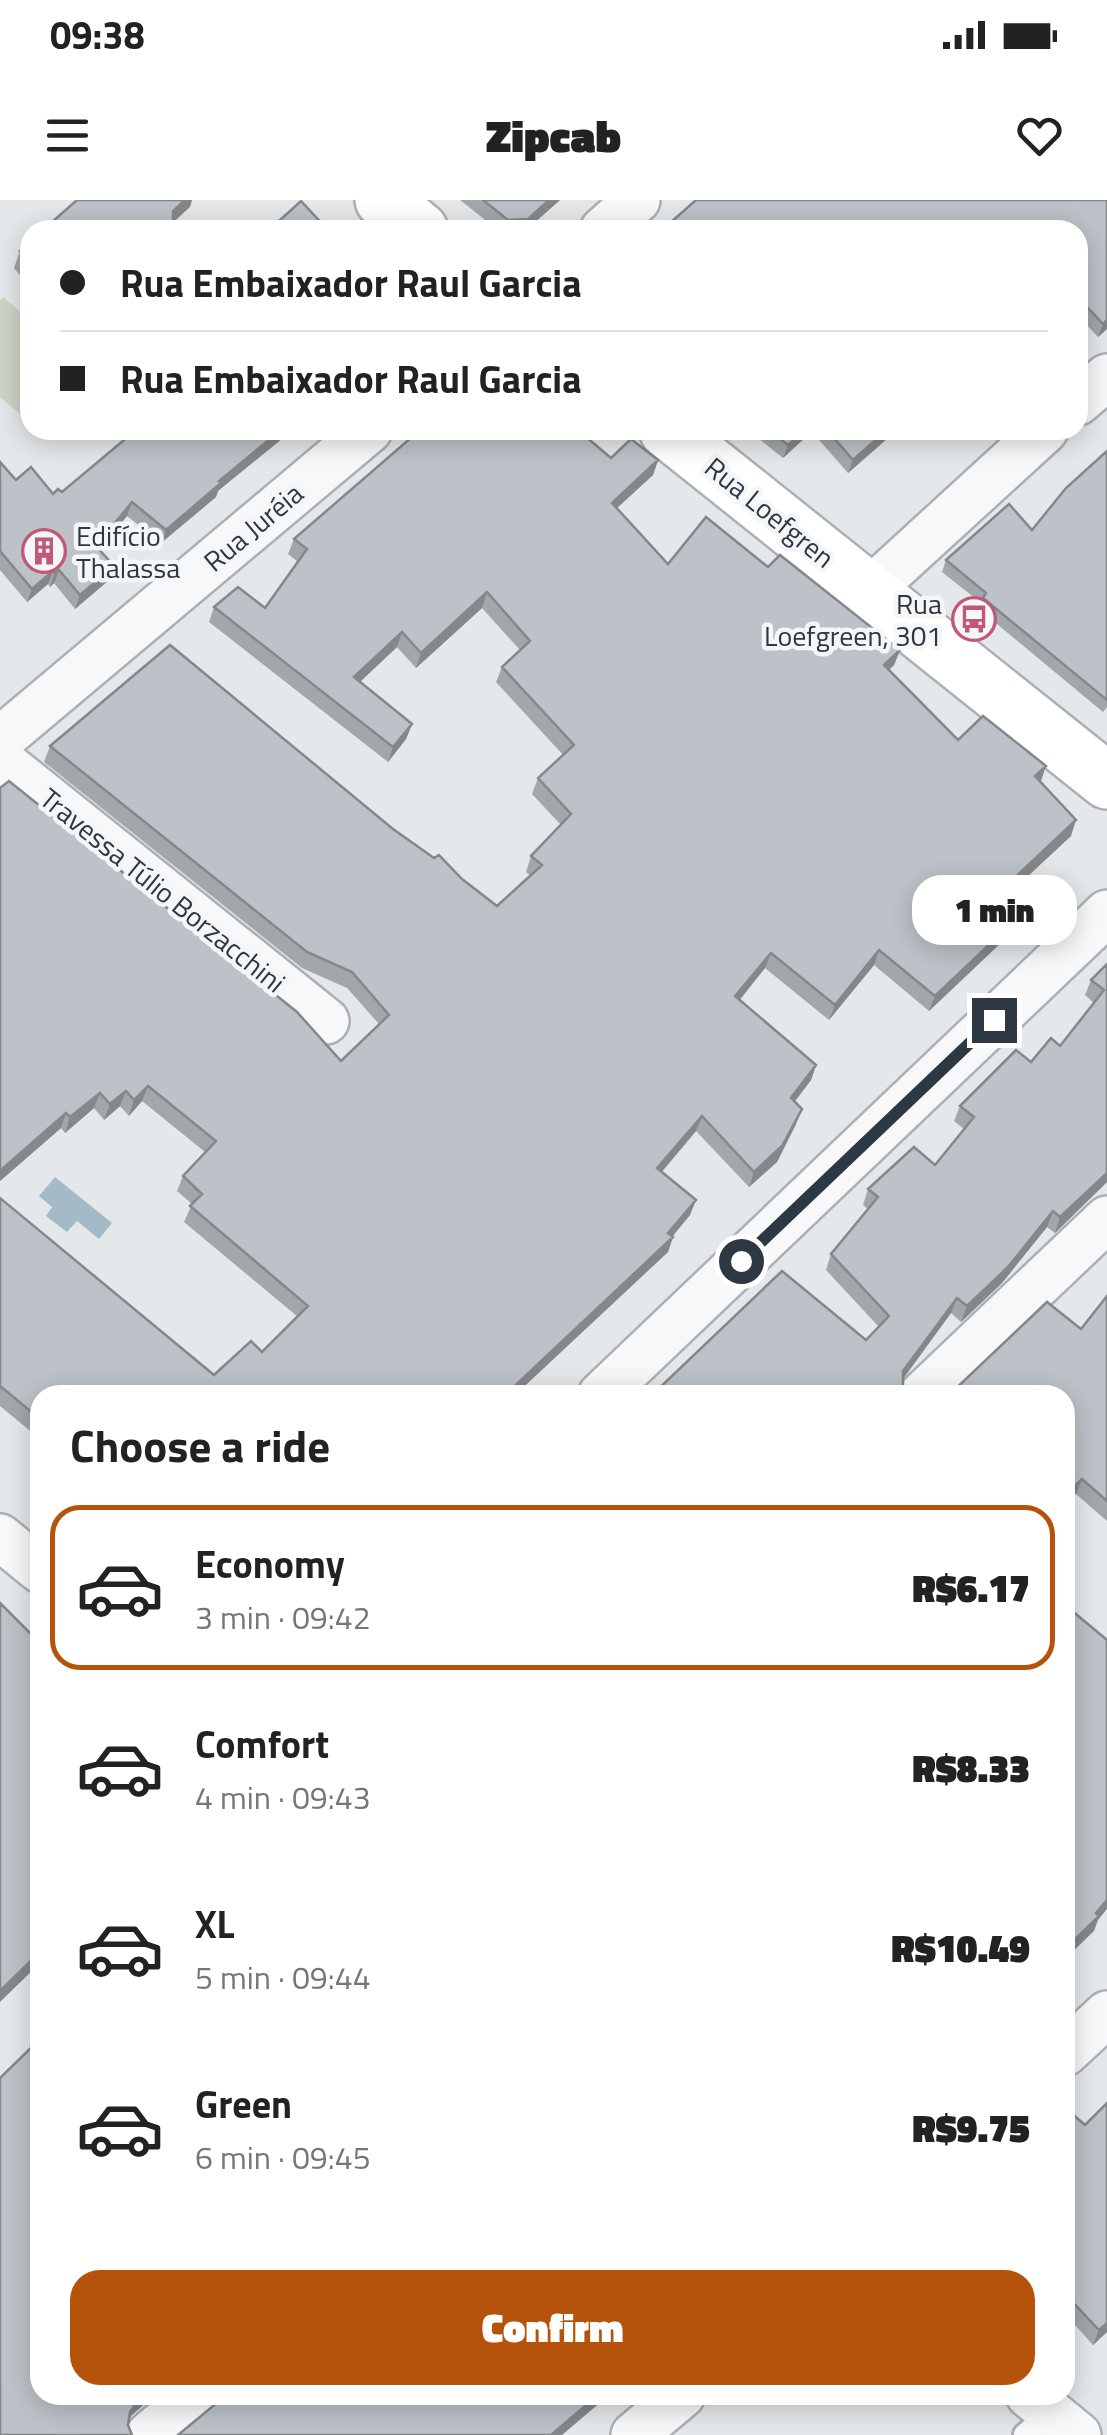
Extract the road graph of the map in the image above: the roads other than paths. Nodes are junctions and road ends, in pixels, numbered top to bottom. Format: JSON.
{"nodes":[{"id":1,"x":383,"y":200,"type":"edge"},
{"id":2,"x":637,"y":200,"type":"edge"},
{"id":3,"x":408,"y":220,"type":"edge"},
{"id":4,"x":614,"y":220,"type":"edge"},
{"id":5,"x":1107,"y":376,"type":"edge"},
{"id":6,"x":1088,"y":393,"type":"edge"},
{"id":7,"x":357,"y":440,"type":"edge"},
{"id":8,"x":680,"y":440,"type":"edge"},
{"id":9,"x":1034,"y":440,"type":"edge"},
{"id":10,"x":869,"y":591,"type":"junction"},
{"id":11,"x":0,"y":740,"type":"edge"},
{"id":12,"x":0,"y":760,"type":"edge"},
{"id":13,"x":1107,"y":781,"type":"edge"},
{"id":14,"x":1107,"y":913,"type":"edge"},
{"id":15,"x":326,"y":1021,"type":"dead end"},
{"id":16,"x":1107,"y":1219,"type":"edge"},
{"id":17,"x":611,"y":1385,"type":"edge"},
{"id":18,"x":933,"y":1385,"type":"edge"},
{"id":19,"x":0,"y":1537,"type":"edge"},
{"id":20,"x":30,"y":1562,"type":"edge"},
{"id":21,"x":1107,"y":2014,"type":"edge"},
{"id":22,"x":1075,"y":2044,"type":"edge"},
{"id":23,"x":184,"y":2405,"type":"edge"},
{"id":24,"x":670,"y":2405,"type":"edge"},
{"id":25,"x":148,"y":2435,"type":"edge"},
{"id":26,"x":634,"y":2435,"type":"edge"}],
"edges":[{"from":1,"to":3,"type":"main road"},
{"from":2,"to":4,"type":"street"},
{"from":5,"to":6,"type":"street"},
{"from":7,"to":11,"type":"street","name":"Rua Juréia"},
{"from":8,"to":10,"type":"main road","name":"Rua Loefgren"},
{"from":9,"to":10,"type":"street"},
{"from":10,"to":13,"type":"main road","name":"Rua Loefgren"},
{"from":12,"to":15,"type":"street","name":"Travessa Túlio Borzacchini"},
{"from":14,"to":17,"type":"street"},
{"from":16,"to":18,"type":"street"},
{"from":19,"to":20,"type":"street"},
{"from":21,"to":22,"type":"street"},
{"from":23,"to":25,"type":"street"},
{"from":24,"to":26,"type":"street"}]}
